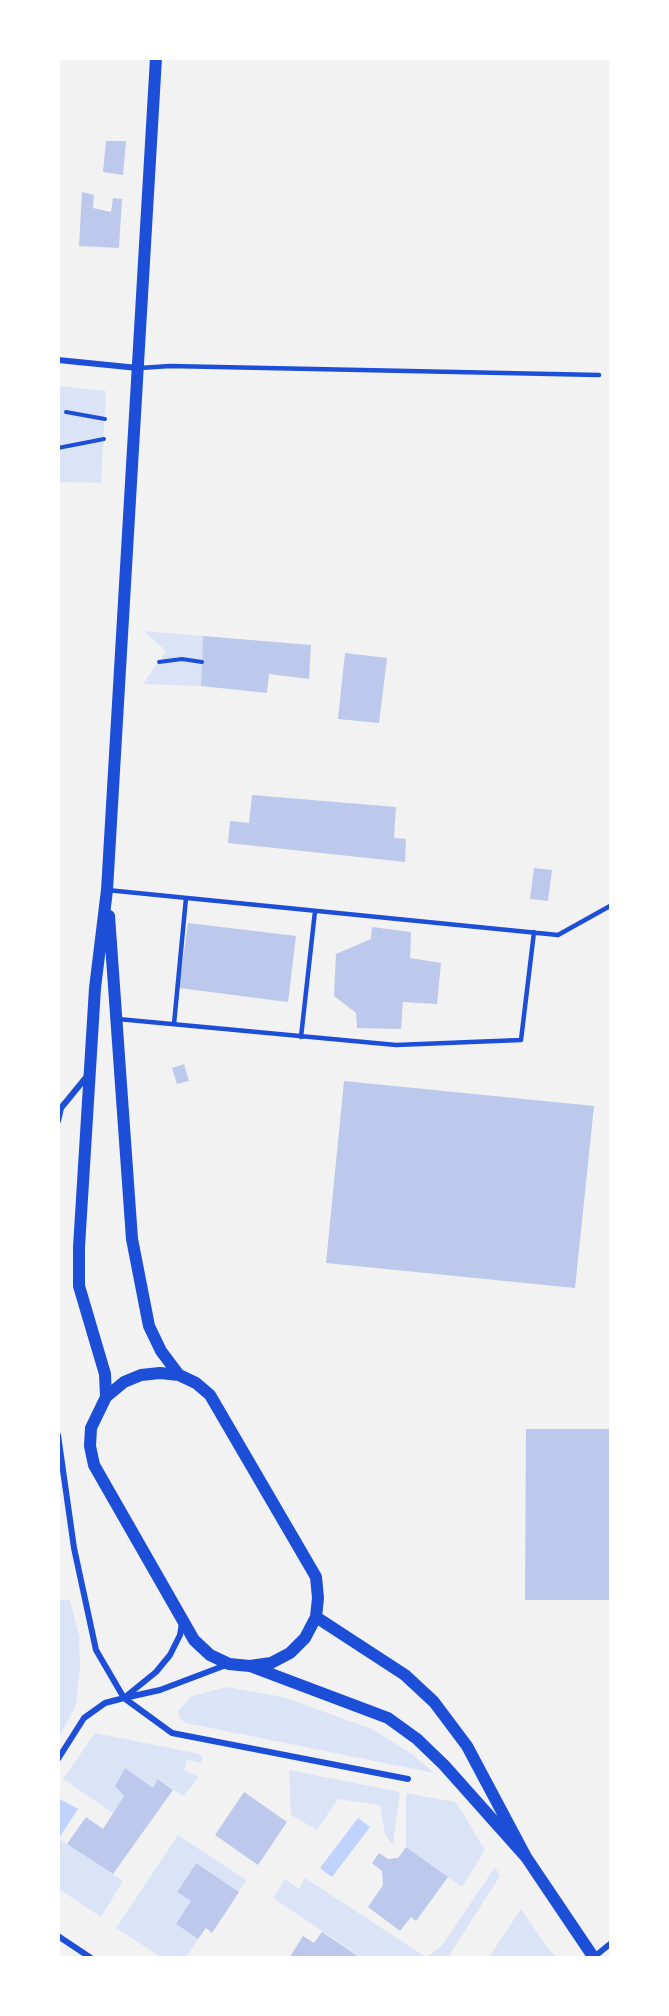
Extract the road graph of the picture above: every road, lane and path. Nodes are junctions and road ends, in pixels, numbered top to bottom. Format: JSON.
{"nodes":[{"id":1,"x":156,"y":58,"type":"edge"},
{"id":2,"x":58,"y":360,"type":"edge"},
{"id":3,"x":138,"y":368,"type":"junction"},
{"id":4,"x":599,"y":375,"type":"dead end"},
{"id":5,"x":66,"y":412,"type":"dead end"},
{"id":6,"x":105,"y":419,"type":"dead end"},
{"id":7,"x":104,"y":440,"type":"dead end"},
{"id":8,"x":58,"y":448,"type":"edge"},
{"id":9,"x":159,"y":662,"type":"dead end"},
{"id":10,"x":202,"y":662,"type":"dead end"},
{"id":11,"x":107,"y":891,"type":"junction"},
{"id":12,"x":186,"y":898,"type":"junction"},
{"id":13,"x":610,"y":906,"type":"edge"},
{"id":14,"x":315,"y":911,"type":"junction"},
{"id":15,"x":534,"y":932,"type":"junction"},
{"id":16,"x":118,"y":1019,"type":"junction"},
{"id":17,"x":174,"y":1024,"type":"junction"},
{"id":18,"x":302,"y":1036,"type":"junction"},
{"id":19,"x":90,"y":1072,"type":"junction"},
{"id":20,"x":58,"y":1121,"type":"edge"},
{"id":21,"x":179,"y":1375,"type":"junction"},
{"id":22,"x":106,"y":1397,"type":"junction"},
{"id":23,"x":58,"y":1435,"type":"edge"},
{"id":24,"x":316,"y":1617,"type":"junction"},
{"id":25,"x":183,"y":1620,"type":"junction"},
{"id":26,"x":229,"y":1664,"type":"junction"},
{"id":27,"x":250,"y":1666,"type":"junction"},
{"id":28,"x":123,"y":1698,"type":"junction"},
{"id":29,"x":58,"y":1759,"type":"edge"},
{"id":30,"x":408,"y":1779,"type":"dead end"},
{"id":31,"x":526,"y":1857,"type":"junction"},
{"id":32,"x":58,"y":1936,"type":"edge"},
{"id":33,"x":610,"y":1944,"type":"edge"},
{"id":34,"x":594,"y":1957,"type":"edge"},
{"id":35,"x":91,"y":1958,"type":"edge"}],
"edges":[{"from":1,"to":3,"type":"main road"},
{"from":2,"to":3,"type":"street"},
{"from":3,"to":4,"type":"lane"},
{"from":3,"to":11,"type":"main road"},
{"from":5,"to":6,"type":"path"},
{"from":7,"to":8,"type":"path"},
{"from":9,"to":10,"type":"path"},
{"from":11,"to":12,"type":"lane"},
{"from":11,"to":16,"type":"main road"},
{"from":11,"to":19,"type":"main road"},
{"from":12,"to":14,"type":"lane"},
{"from":12,"to":17,"type":"lane"},
{"from":13,"to":15,"type":"lane"},
{"from":14,"to":15,"type":"lane"},
{"from":14,"to":18,"type":"lane"},
{"from":15,"to":18,"type":"lane"},
{"from":16,"to":17,"type":"lane"},
{"from":16,"to":21,"type":"main road"},
{"from":17,"to":18,"type":"lane"},
{"from":19,"to":20,"type":"street"},
{"from":19,"to":22,"type":"main road"},
{"from":21,"to":22,"type":"main road"},
{"from":21,"to":24,"type":"main road"},
{"from":22,"to":25,"type":"main road"},
{"from":23,"to":28,"type":"street"},
{"from":24,"to":27,"type":"main road"},
{"from":24,"to":31,"type":"main road"},
{"from":25,"to":26,"type":"main road"},
{"from":25,"to":28,"type":"street"},
{"from":26,"to":27,"type":"main road"},
{"from":26,"to":28,"type":"street"},
{"from":27,"to":31,"type":"main road"},
{"from":28,"to":29,"type":"street"},
{"from":28,"to":30,"type":"street"},
{"from":31,"to":34,"type":"main road"},
{"from":32,"to":35,"type":"street"},
{"from":33,"to":34,"type":"street"}]}
